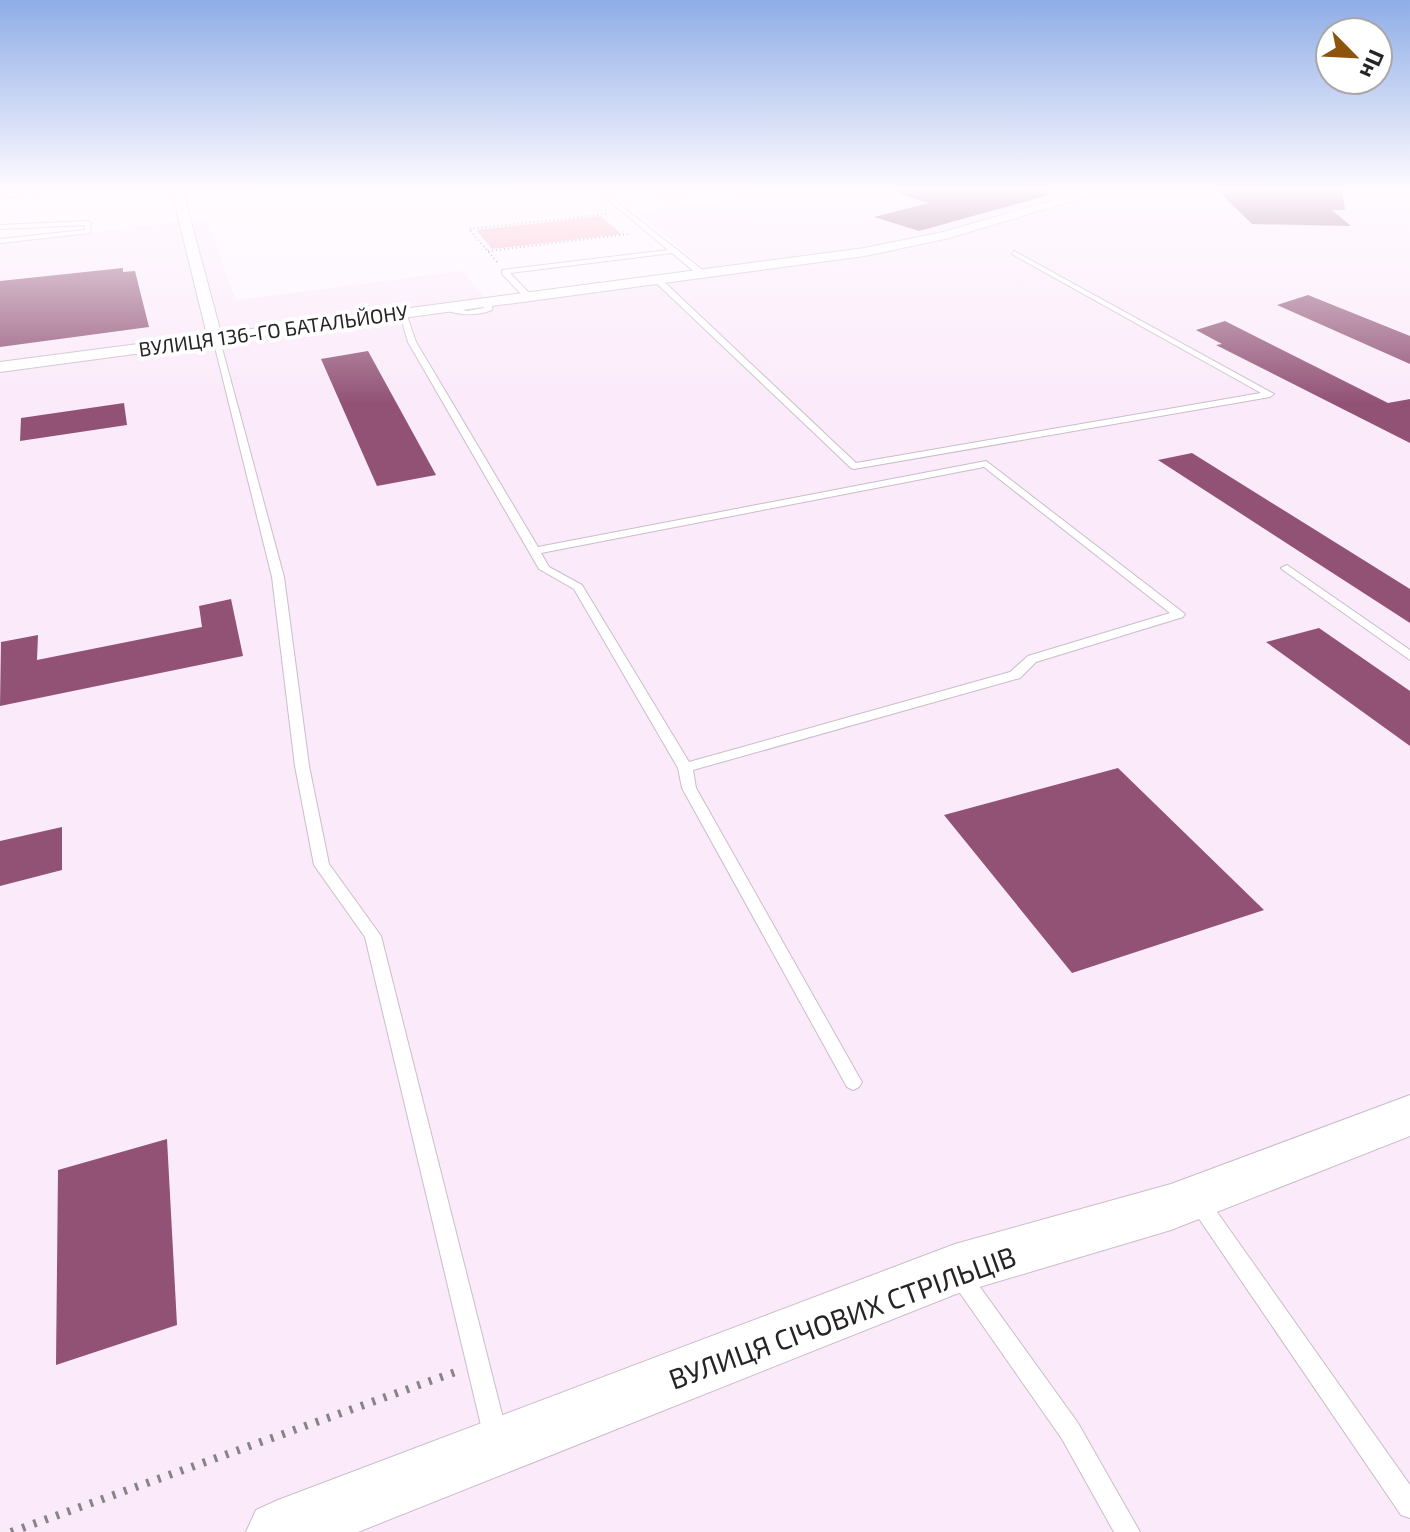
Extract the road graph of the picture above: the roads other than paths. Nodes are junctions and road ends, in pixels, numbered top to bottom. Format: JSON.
{"nodes":[{"id":1,"x":195,"y":259,"type":"edge"},
{"id":2,"x":606,"y":259,"type":"edge"},
{"id":3,"x":684,"y":259,"type":"edge"},
{"id":4,"x":806,"y":259,"type":"edge"},
{"id":5,"x":1026,"y":259,"type":"edge"},
{"id":6,"x":701,"y":273,"type":"junction"},
{"id":7,"x":656,"y":279,"type":"junction"},
{"id":8,"x":528,"y":296,"type":"junction"},
{"id":9,"x":402,"y":313,"type":"junction"},
{"id":10,"x":215,"y":337,"type":"junction"},
{"id":11,"x":0,"y":367,"type":"edge"},
{"id":12,"x":534,"y":551,"type":"junction"},
{"id":13,"x":1287,"y":568,"type":"dead end"},
{"id":14,"x":1410,"y":656,"type":"edge"},
{"id":15,"x":685,"y":768,"type":"junction"},
{"id":16,"x":853,"y":1082,"type":"dead end"},
{"id":17,"x":1410,"y":1115,"type":"edge"},
{"id":18,"x":1195,"y":1197,"type":"junction"},
{"id":19,"x":955,"y":1269,"type":"junction"},
{"id":20,"x":499,"y":1449,"type":"junction"},
{"id":21,"x":1410,"y":1506,"type":"edge"},
{"id":22,"x":278,"y":1532,"type":"edge"},
{"id":23,"x":1128,"y":1532,"type":"edge"}],
"edges":[{"from":1,"to":10,"type":"street"},
{"from":2,"to":8,"type":"lane"},
{"from":3,"to":6,"type":"lane"},
{"from":4,"to":6,"type":"street","name":"ВУЛИЦЯ 136-ГО БАТАЛЬЙОНУ"},
{"from":5,"to":7,"type":"lane"},
{"from":6,"to":7,"type":"street","name":"ВУЛИЦЯ 136-ГО БАТАЛЬЙОНУ"},
{"from":7,"to":8,"type":"street","name":"ВУЛИЦЯ 136-ГО БАТАЛЬЙОНУ"},
{"from":8,"to":9,"type":"street","name":"ВУЛИЦЯ 136-ГО БАТАЛЬЙОНУ"},
{"from":9,"to":10,"type":"street","name":"ВУЛИЦЯ 136-ГО БАТАЛЬЙОНУ"},
{"from":9,"to":12,"type":"lane"},
{"from":10,"to":11,"type":"street","name":"ВУЛИЦЯ 136-ГО БАТАЛЬЙОНУ"},
{"from":10,"to":20,"type":"lane"},
{"from":12,"to":15,"type":"lane"},
{"from":12,"to":15,"type":"lane"},
{"from":13,"to":14,"type":"lane"},
{"from":15,"to":16,"type":"lane"},
{"from":17,"to":18,"type":"street","name":"ВУЛИЦЯ СІЧОВИХ СТРІЛЬЦІВ"},
{"from":18,"to":19,"type":"street","name":"ВУЛИЦЯ СІЧОВИХ СТРІЛЬЦІВ"},
{"from":18,"to":21,"type":"lane"},
{"from":19,"to":20,"type":"street","name":"ВУЛИЦЯ СІЧОВИХ СТРІЛЬЦІВ"},
{"from":19,"to":23,"type":"lane"},
{"from":20,"to":22,"type":"street","name":"ВУЛИЦЯ СІЧОВИХ СТРІЛЬЦІВ"}]}
